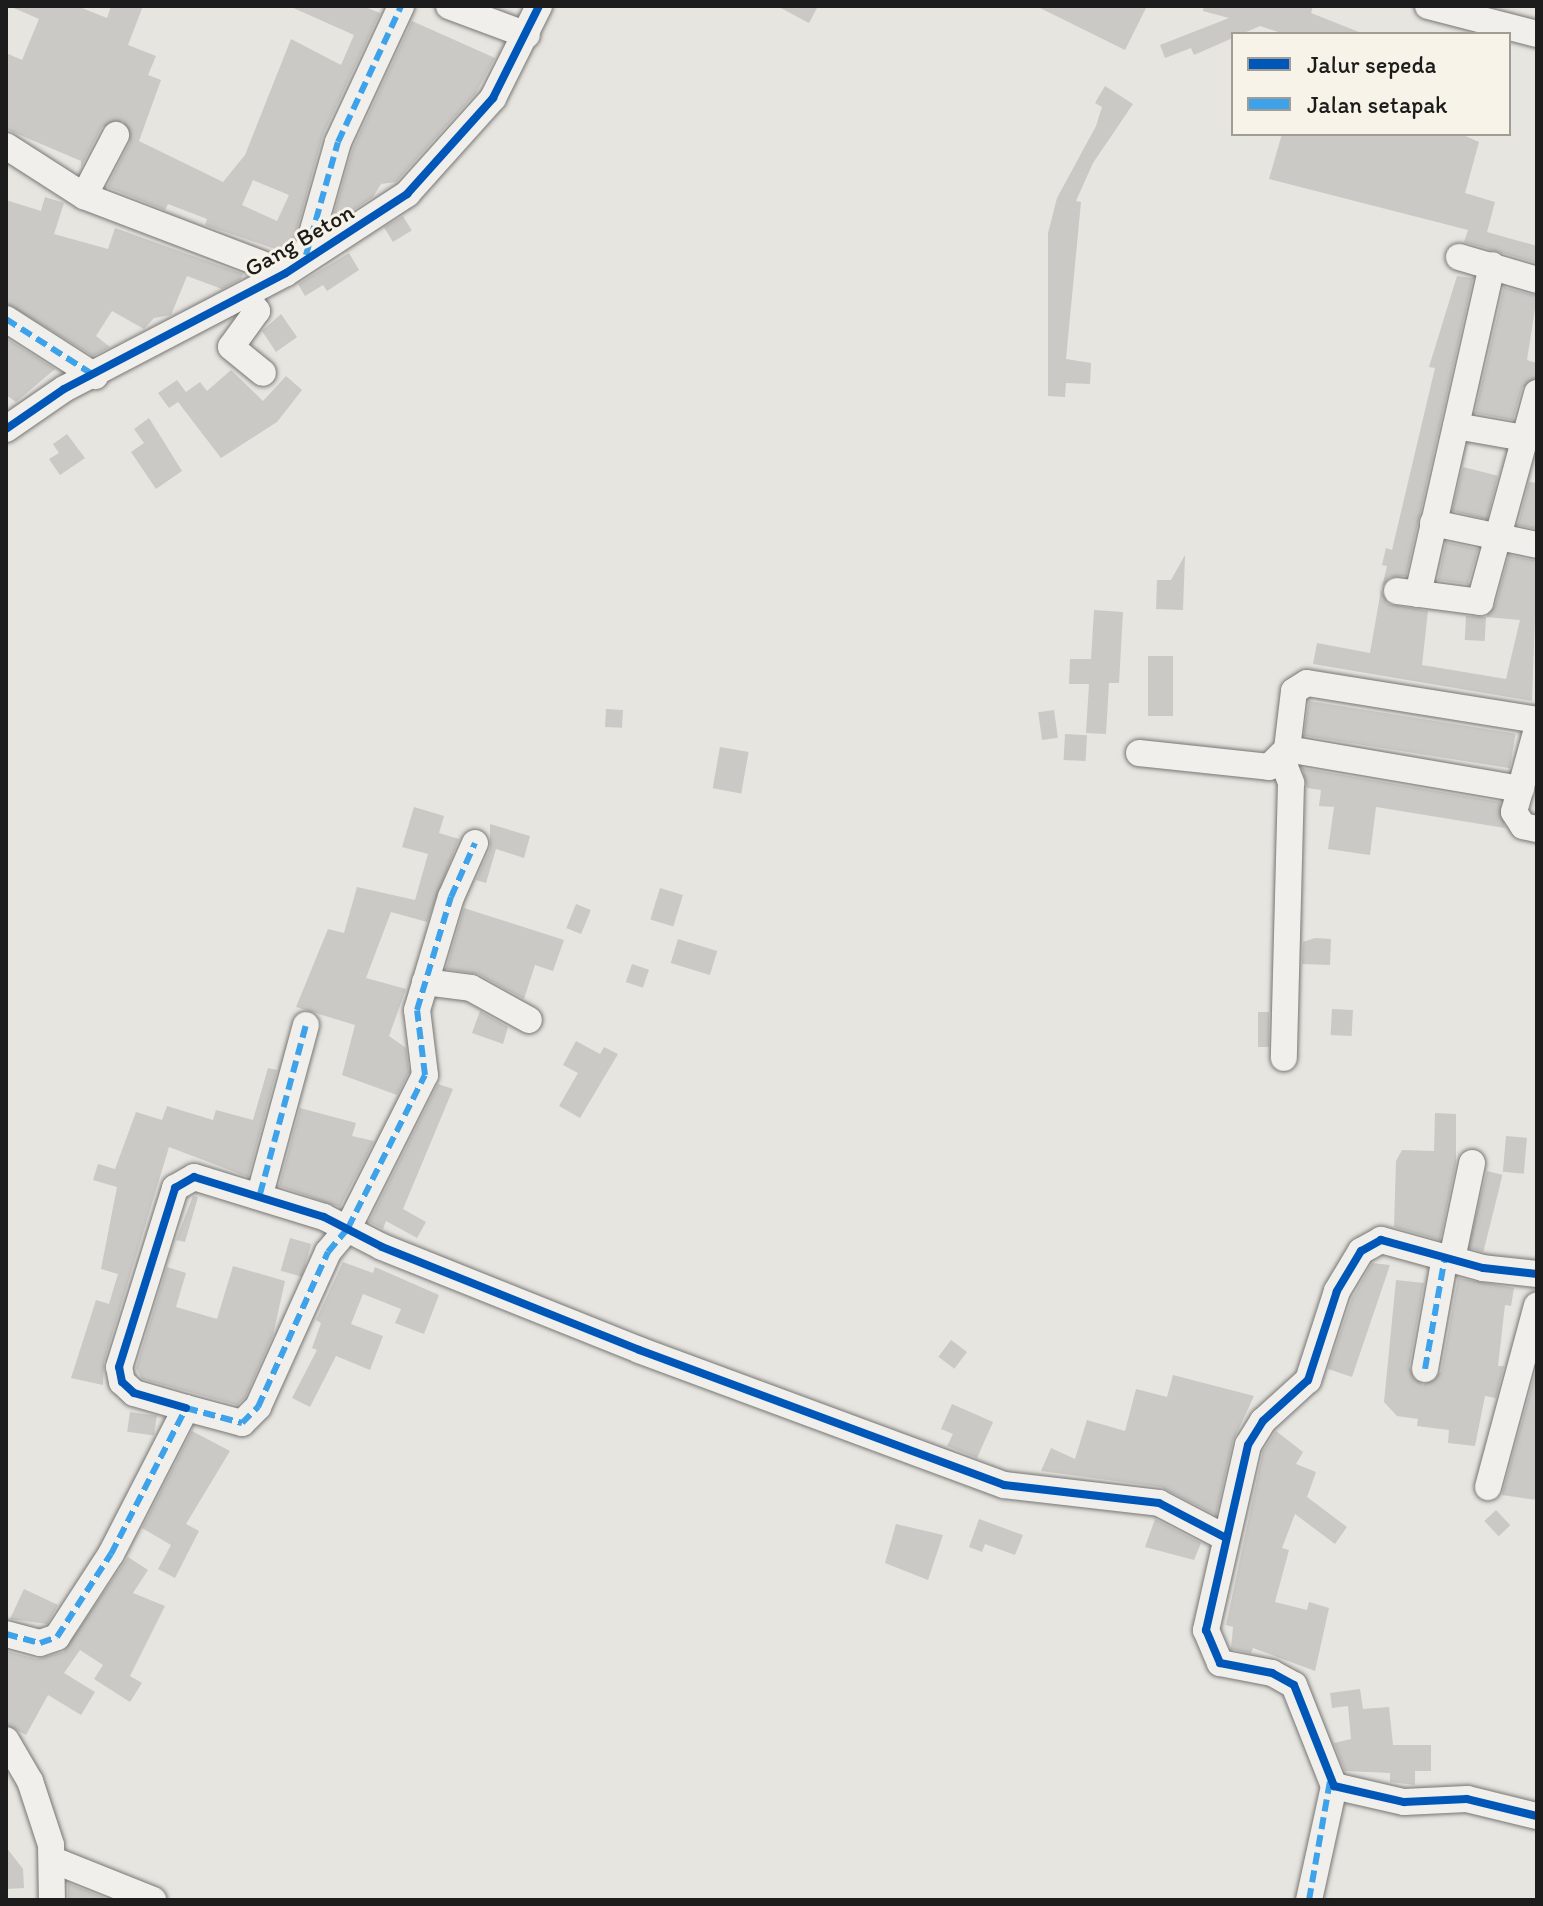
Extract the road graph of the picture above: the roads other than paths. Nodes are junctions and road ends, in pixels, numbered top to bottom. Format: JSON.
{"nodes":[{"id":1,"x":401,"y":6,"type":"edge"},
{"id":2,"x":449,"y":6,"type":"edge"},
{"id":3,"x":539,"y":6,"type":"edge"},
{"id":4,"x":1428,"y":6,"type":"edge"},
{"id":5,"x":516,"y":23,"type":"edge"},
{"id":6,"x":1537,"y":34,"type":"edge"},
{"id":7,"x":116,"y":135,"type":"dead end"},
{"id":8,"x":6,"y":146,"type":"edge"},
{"id":9,"x":84,"y":196,"type":"junction"},
{"id":10,"x":306,"y":255,"type":"junction"},
{"id":11,"x":1459,"y":257,"type":"dead end"},
{"id":12,"x":1492,"y":265,"type":"junction"},
{"id":13,"x":286,"y":273,"type":"junction"},
{"id":14,"x":1537,"y":280,"type":"edge"},
{"id":15,"x":250,"y":302,"type":"junction"},
{"id":16,"x":6,"y":319,"type":"edge"},
{"id":17,"x":263,"y":373,"type":"dead end"},
{"id":18,"x":95,"y":376,"type":"junction"},
{"id":19,"x":1537,"y":393,"type":"edge"},
{"id":20,"x":12,"y":417,"type":"edge"},
{"id":21,"x":1456,"y":426,"type":"junction"},
{"id":22,"x":1524,"y":438,"type":"junction"},
{"id":23,"x":1433,"y":523,"type":"junction"},
{"id":24,"x":1500,"y":537,"type":"junction"},
{"id":25,"x":1537,"y":545,"type":"edge"},
{"id":26,"x":1537,"y":720,"type":"edge"},
{"id":27,"x":1537,"y":729,"type":"edge"},
{"id":28,"x":1139,"y":753,"type":"dead end"},
{"id":29,"x":1285,"y":754,"type":"junction"},
{"id":30,"x":1534,"y":760,"type":"edge"},
{"id":31,"x":1521,"y":789,"type":"junction"},
{"id":32,"x":1537,"y":829,"type":"edge"},
{"id":33,"x":475,"y":843,"type":"dead end"},
{"id":34,"x":425,"y":982,"type":"junction"},
{"id":35,"x":529,"y":1020,"type":"dead end"},
{"id":36,"x":306,"y":1025,"type":"dead end"},
{"id":37,"x":1284,"y":1058,"type":"dead end"},
{"id":38,"x":1472,"y":1163,"type":"dead end"},
{"id":39,"x":260,"y":1194,"type":"junction"},
{"id":40,"x":348,"y":1228,"type":"junction"},
{"id":41,"x":1449,"y":1258,"type":"junction"},
{"id":42,"x":1537,"y":1274,"type":"edge"},
{"id":43,"x":1537,"y":1306,"type":"edge"},
{"id":44,"x":1425,"y":1369,"type":"dead end"},
{"id":45,"x":186,"y":1408,"type":"junction"},
{"id":46,"x":1488,"y":1487,"type":"dead end"},
{"id":47,"x":1224,"y":1537,"type":"junction"},
{"id":48,"x":6,"y":1634,"type":"edge"},
{"id":49,"x":6,"y":1740,"type":"edge"},
{"id":50,"x":1334,"y":1786,"type":"junction"},
{"id":51,"x":1537,"y":1816,"type":"edge"},
{"id":52,"x":53,"y":1860,"type":"junction"},
{"id":53,"x":52,"y":1900,"type":"edge"},
{"id":54,"x":153,"y":1900,"type":"edge"},
{"id":55,"x":1309,"y":1900,"type":"edge"}],
"edges":[{"from":1,"to":10,"type":"street"},
{"from":2,"to":5,"type":"street"},
{"from":3,"to":5,"type":"street","name":"Gang Beton"},
{"from":4,"to":6,"type":"street"},
{"from":5,"to":10,"type":"street","name":"Gang Beton"},
{"from":7,"to":9,"type":"street"},
{"from":8,"to":9,"type":"street"},
{"from":9,"to":13,"type":"street"},
{"from":10,"to":13,"type":"street","name":"Gang Beton"},
{"from":11,"to":12,"type":"street"},
{"from":12,"to":14,"type":"street"},
{"from":12,"to":21,"type":"street"},
{"from":13,"to":15,"type":"street","name":"Gang Beton"},
{"from":15,"to":17,"type":"street"},
{"from":15,"to":18,"type":"street","name":"Gang Beton"},
{"from":16,"to":18,"type":"street"},
{"from":18,"to":20,"type":"street","name":"Gang Beton"},
{"from":19,"to":22,"type":"street"},
{"from":21,"to":22,"type":"street"},
{"from":21,"to":23,"type":"street"},
{"from":22,"to":24,"type":"street"},
{"from":23,"to":24,"type":"street"},
{"from":23,"to":24,"type":"street"},
{"from":24,"to":25,"type":"street"},
{"from":26,"to":29,"type":"street"},
{"from":27,"to":30,"type":"street"},
{"from":28,"to":29,"type":"street"},
{"from":29,"to":31,"type":"street"},
{"from":29,"to":37,"type":"street"},
{"from":30,"to":31,"type":"street"},
{"from":31,"to":32,"type":"street"},
{"from":33,"to":34,"type":"street"},
{"from":34,"to":35,"type":"street"},
{"from":34,"to":40,"type":"street"},
{"from":36,"to":39,"type":"street"},
{"from":38,"to":41,"type":"street"},
{"from":39,"to":40,"type":"street"},
{"from":39,"to":45,"type":"street"},
{"from":40,"to":45,"type":"street"},
{"from":40,"to":47,"type":"street"},
{"from":41,"to":42,"type":"street"},
{"from":41,"to":44,"type":"street"},
{"from":41,"to":47,"type":"street"},
{"from":43,"to":46,"type":"street"},
{"from":45,"to":48,"type":"street"},
{"from":47,"to":50,"type":"street"},
{"from":49,"to":52,"type":"street"},
{"from":50,"to":51,"type":"street"},
{"from":50,"to":55,"type":"street"},
{"from":52,"to":53,"type":"street"},
{"from":52,"to":54,"type":"street"}]}
